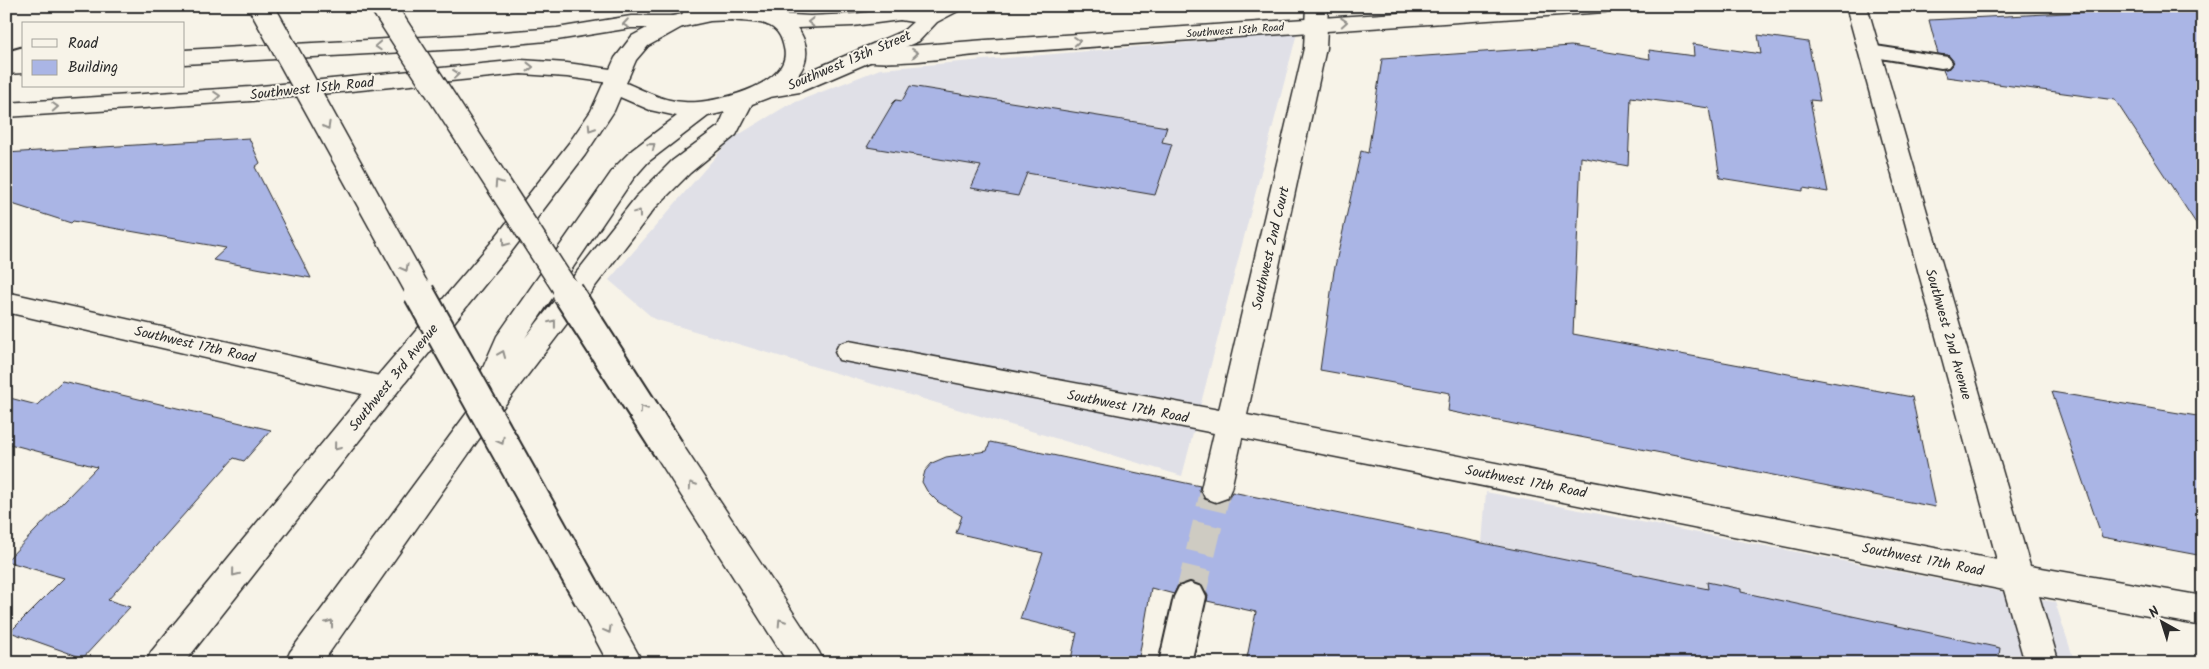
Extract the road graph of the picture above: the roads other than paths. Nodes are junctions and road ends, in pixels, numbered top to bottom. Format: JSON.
{"nodes":[{"id":1,"x":261,"y":6,"type":"edge"},
{"id":2,"x":383,"y":6,"type":"edge"},
{"id":3,"x":953,"y":6,"type":"edge"},
{"id":4,"x":1605,"y":6,"type":"edge"},
{"id":5,"x":1856,"y":6,"type":"edge"},
{"id":6,"x":777,"y":13,"type":"edge"},
{"id":7,"x":688,"y":15,"type":"edge"},
{"id":8,"x":1317,"y":15,"type":"edge"},
{"id":9,"x":929,"y":17,"type":"junction"},
{"id":10,"x":1869,"y":51,"type":"junction"},
{"id":11,"x":22,"y":54,"type":"edge"},
{"id":12,"x":866,"y":55,"type":"junction"},
{"id":13,"x":185,"y":57,"type":"edge"},
{"id":14,"x":6,"y":59,"type":"edge"},
{"id":15,"x":1941,"y":62,"type":"dead end"},
{"id":16,"x":22,"y":66,"type":"edge"},
{"id":17,"x":6,"y":67,"type":"edge"},
{"id":18,"x":616,"y":81,"type":"junction"},
{"id":19,"x":753,"y":96,"type":"junction"},
{"id":20,"x":6,"y":110,"type":"edge"},
{"id":21,"x":700,"y":110,"type":"junction"},
{"id":22,"x":6,"y":302,"type":"edge"},
{"id":23,"x":849,"y":352,"type":"dead end"},
{"id":24,"x":384,"y":388,"type":"junction"},
{"id":25,"x":1230,"y":425,"type":"junction"},
{"id":26,"x":469,"y":431,"type":"junction"},
{"id":27,"x":1216,"y":489,"type":"tunnel mouth"},
{"id":28,"x":2017,"y":578,"type":"junction"},
{"id":29,"x":1190,"y":598,"type":"tunnel mouth"},
{"id":30,"x":2203,"y":611,"type":"edge"},
{"id":31,"x":163,"y":663,"type":"edge"},
{"id":32,"x":302,"y":663,"type":"edge"},
{"id":33,"x":626,"y":663,"type":"edge"},
{"id":34,"x":807,"y":663,"type":"edge"},
{"id":35,"x":1175,"y":663,"type":"edge"},
{"id":36,"x":2042,"y":663,"type":"edge"}],
"edges":[{"from":1,"to":33,"type":"main road","one_way":true,"bridge":true},
{"from":34,"to":2,"type":"main road","one_way":true,"bridge":true},
{"from":3,"to":9,"type":"main road","name":"Southwest 13th Street"},
{"from":8,"to":4,"type":"main road","name":"Southwest 15th Road","one_way":true},
{"from":5,"to":10,"type":"main road","name":"Southwest 2nd Avenue"},
{"from":6,"to":7,"type":"main road","name":"Southwest 13th Street"},
{"from":9,"to":6,"type":"main road","name":"Southwest 13th Street","one_way":true},
{"from":6,"to":19,"type":"main road"},
{"from":7,"to":13,"type":"main road","one_way":true},
{"from":7,"to":18,"type":"main road","name":"Southwest 3rd Avenue"},
{"from":12,"to":8,"type":"main road","name":"Southwest 15th Road","one_way":true},
{"from":8,"to":25,"type":"main road","name":"Southwest 2nd Court"},
{"from":9,"to":12,"type":"main road","name":"Southwest 13th Street"},
{"from":10,"to":15,"type":"lane"},
{"from":10,"to":28,"type":"main road","name":"Southwest 2nd Avenue"},
{"from":11,"to":14,"type":"lane"},
{"from":12,"to":19,"type":"main road","name":"Southwest 13th Street"},
{"from":16,"to":17,"type":"main road"},
{"from":20,"to":18,"type":"main road","name":"Southwest 15th Road","one_way":true},
{"from":18,"to":21,"type":"main road","name":"Southwest 15th Road"},
{"from":18,"to":24,"type":"main road","name":"Southwest 3rd Avenue","one_way":true},
{"from":19,"to":21,"type":"main road","name":"Southwest 15th Road"},
{"from":26,"to":19,"type":"main road","one_way":true},
{"from":26,"to":21,"type":"main road","one_way":true},
{"from":22,"to":24,"type":"main road","name":"Southwest 17th Road"},
{"from":23,"to":25,"type":"main road","name":"Southwest 17th Road"},
{"from":24,"to":31,"type":"main road","name":"Southwest 3rd Avenue","one_way":true},
{"from":25,"to":27,"type":"main road","name":"Southwest 2nd Court"},
{"from":25,"to":28,"type":"main road","name":"Southwest 17th Road"},
{"from":32,"to":26,"type":"main road","one_way":true},
{"from":28,"to":30,"type":"main road","name":"Southwest 17th Road"},
{"from":28,"to":36,"type":"main road","name":"Southwest 2nd Avenue"},
{"from":29,"to":35,"type":"lane"}]}
